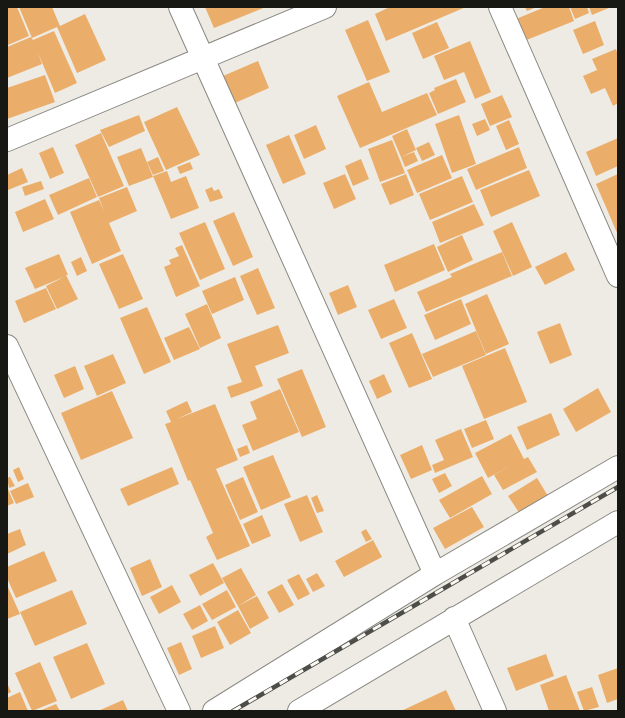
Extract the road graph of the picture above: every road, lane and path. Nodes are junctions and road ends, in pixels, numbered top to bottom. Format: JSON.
{"nodes":[{"id":1,"x":180,"y":7,"type":"edge"},
{"id":2,"x":325,"y":7,"type":"edge"},
{"id":3,"x":500,"y":7,"type":"edge"},
{"id":4,"x":203,"y":58,"type":"junction"},
{"id":5,"x":7,"y":140,"type":"edge"},
{"id":6,"x":618,"y":276,"type":"edge"},
{"id":7,"x":7,"y":346,"type":"edge"},
{"id":8,"x":618,"y":467,"type":"edge"},
{"id":9,"x":618,"y":522,"type":"edge"},
{"id":10,"x":435,"y":574,"type":"junction"},
{"id":11,"x":454,"y":618,"type":"junction"},
{"id":12,"x":179,"y":711,"type":"edge"},
{"id":13,"x":214,"y":711,"type":"edge"},
{"id":14,"x":299,"y":711,"type":"edge"},
{"id":15,"x":495,"y":711,"type":"edge"}],
"edges":[{"from":1,"to":4,"type":"street"},
{"from":2,"to":4,"type":"street"},
{"from":3,"to":6,"type":"street"},
{"from":4,"to":5,"type":"street"},
{"from":4,"to":10,"type":"street"},
{"from":7,"to":12,"type":"street"},
{"from":8,"to":10,"type":"street"},
{"from":9,"to":11,"type":"street"},
{"from":10,"to":13,"type":"street"},
{"from":11,"to":14,"type":"street"},
{"from":11,"to":15,"type":"street"}]}
